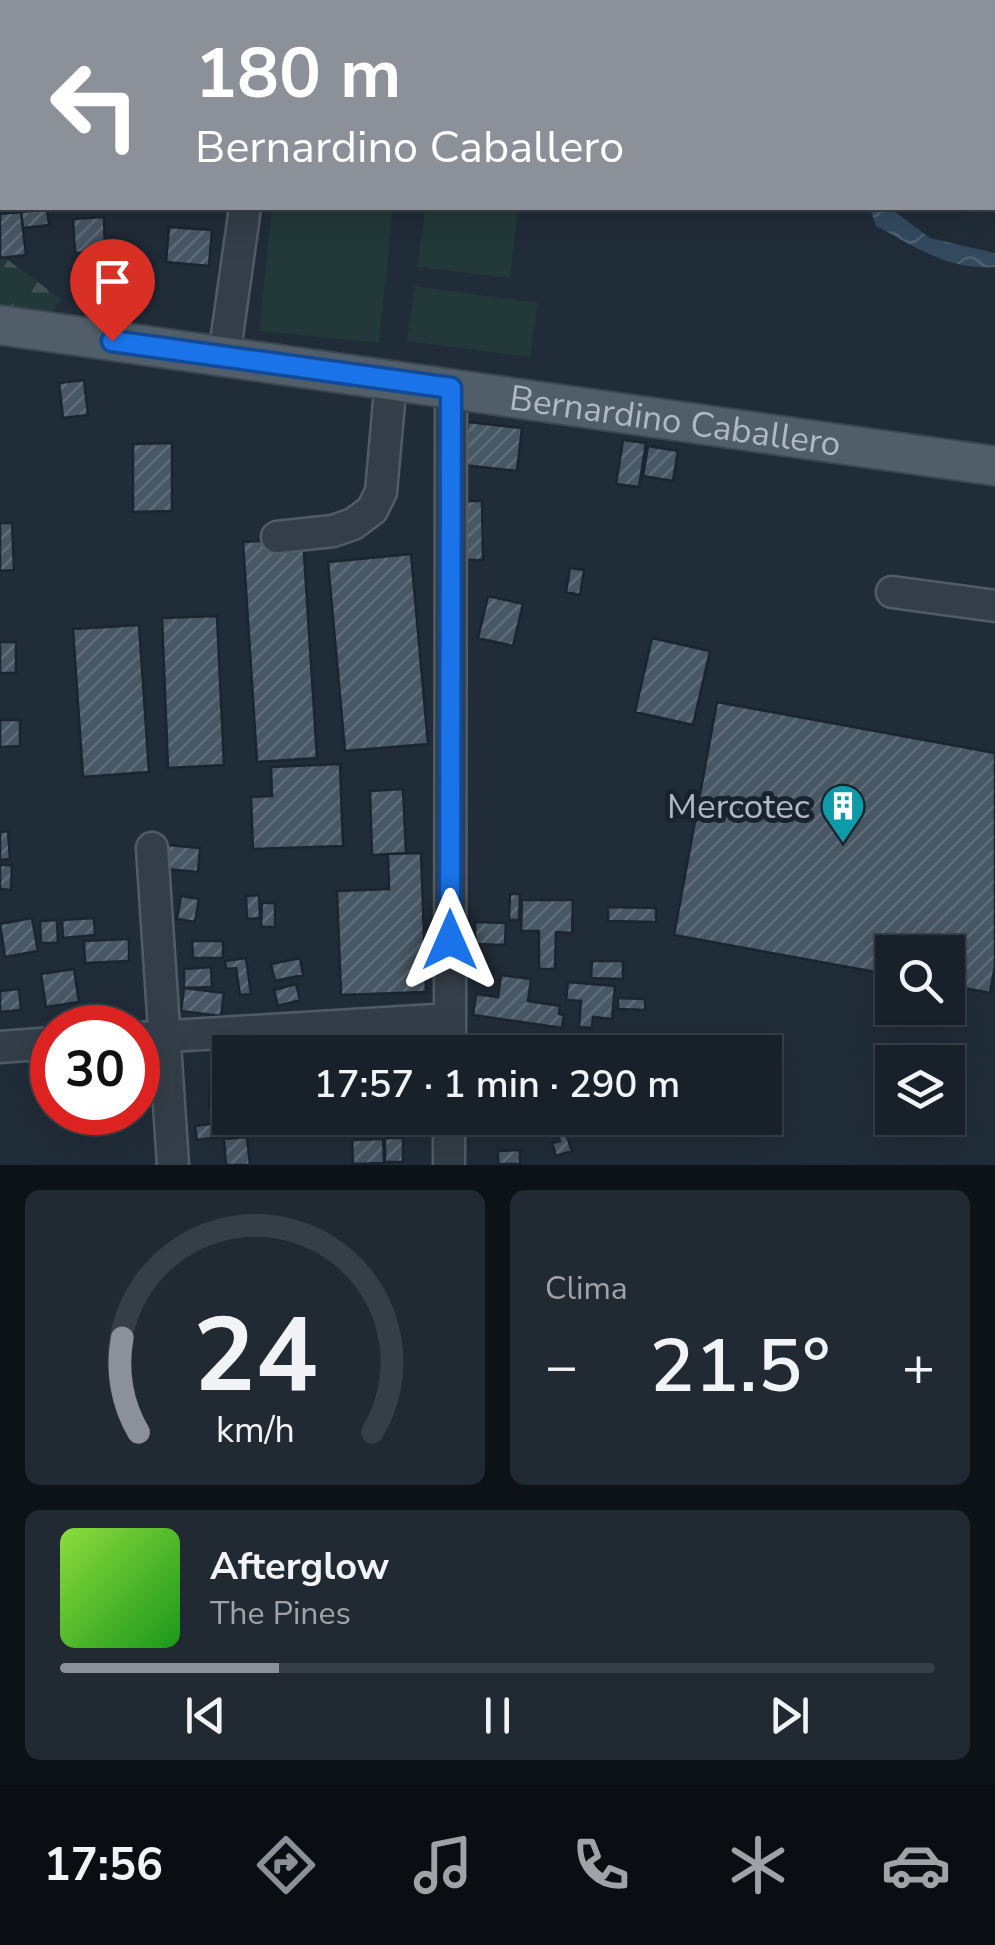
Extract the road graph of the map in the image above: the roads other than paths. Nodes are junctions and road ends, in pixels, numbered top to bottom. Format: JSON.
{"nodes":[{"id":1,"x":246,"y":210,"type":"edge"},
{"id":2,"x":0,"y":325,"type":"edge"},
{"id":3,"x":224,"y":356,"type":"junction"},
{"id":4,"x":391,"y":380,"type":"junction"},
{"id":5,"x":451,"y":388,"type":"junction"},
{"id":6,"x":995,"y":466,"type":"edge"},
{"id":7,"x":277,"y":536,"type":"dead end"},
{"id":8,"x":892,"y":592,"type":"dead end"},
{"id":9,"x":995,"y":606,"type":"edge"},
{"id":10,"x":152,"y":848,"type":"dead end"},
{"id":11,"x":151,"y":1005,"type":"edge"},
{"id":12,"x":450,"y":1019,"type":"junction"},
{"id":13,"x":450,"y":1035,"type":"edge"},
{"id":14,"x":160,"y":1036,"type":"edge"},
{"id":15,"x":30,"y":1044,"type":"edge"},
{"id":16,"x":0,"y":1046,"type":"edge"},
{"id":17,"x":160,"y":1089,"type":"edge"},
{"id":18,"x":450,"y":1135,"type":"edge"},
{"id":19,"x":173,"y":1165,"type":"edge"},
{"id":20,"x":449,"y":1165,"type":"edge"}],
"edges":[{"from":1,"to":3,"type":"street"},
{"from":2,"to":3,"type":"main road","name":"Bernardino Caballero"},
{"from":3,"to":4,"type":"main road","name":"Bernardino Caballero"},
{"from":4,"to":5,"type":"main road","name":"Bernardino Caballero"},
{"from":4,"to":7,"type":"street"},
{"from":5,"to":6,"type":"main road","name":"Bernardino Caballero"},
{"from":5,"to":12,"type":"street"},
{"from":8,"to":9,"type":"street"},
{"from":10,"to":11,"type":"street"},
{"from":12,"to":13,"type":"street"},
{"from":12,"to":14,"type":"street"},
{"from":15,"to":16,"type":"street"},
{"from":17,"to":19,"type":"street"},
{"from":18,"to":20,"type":"street"}]}
